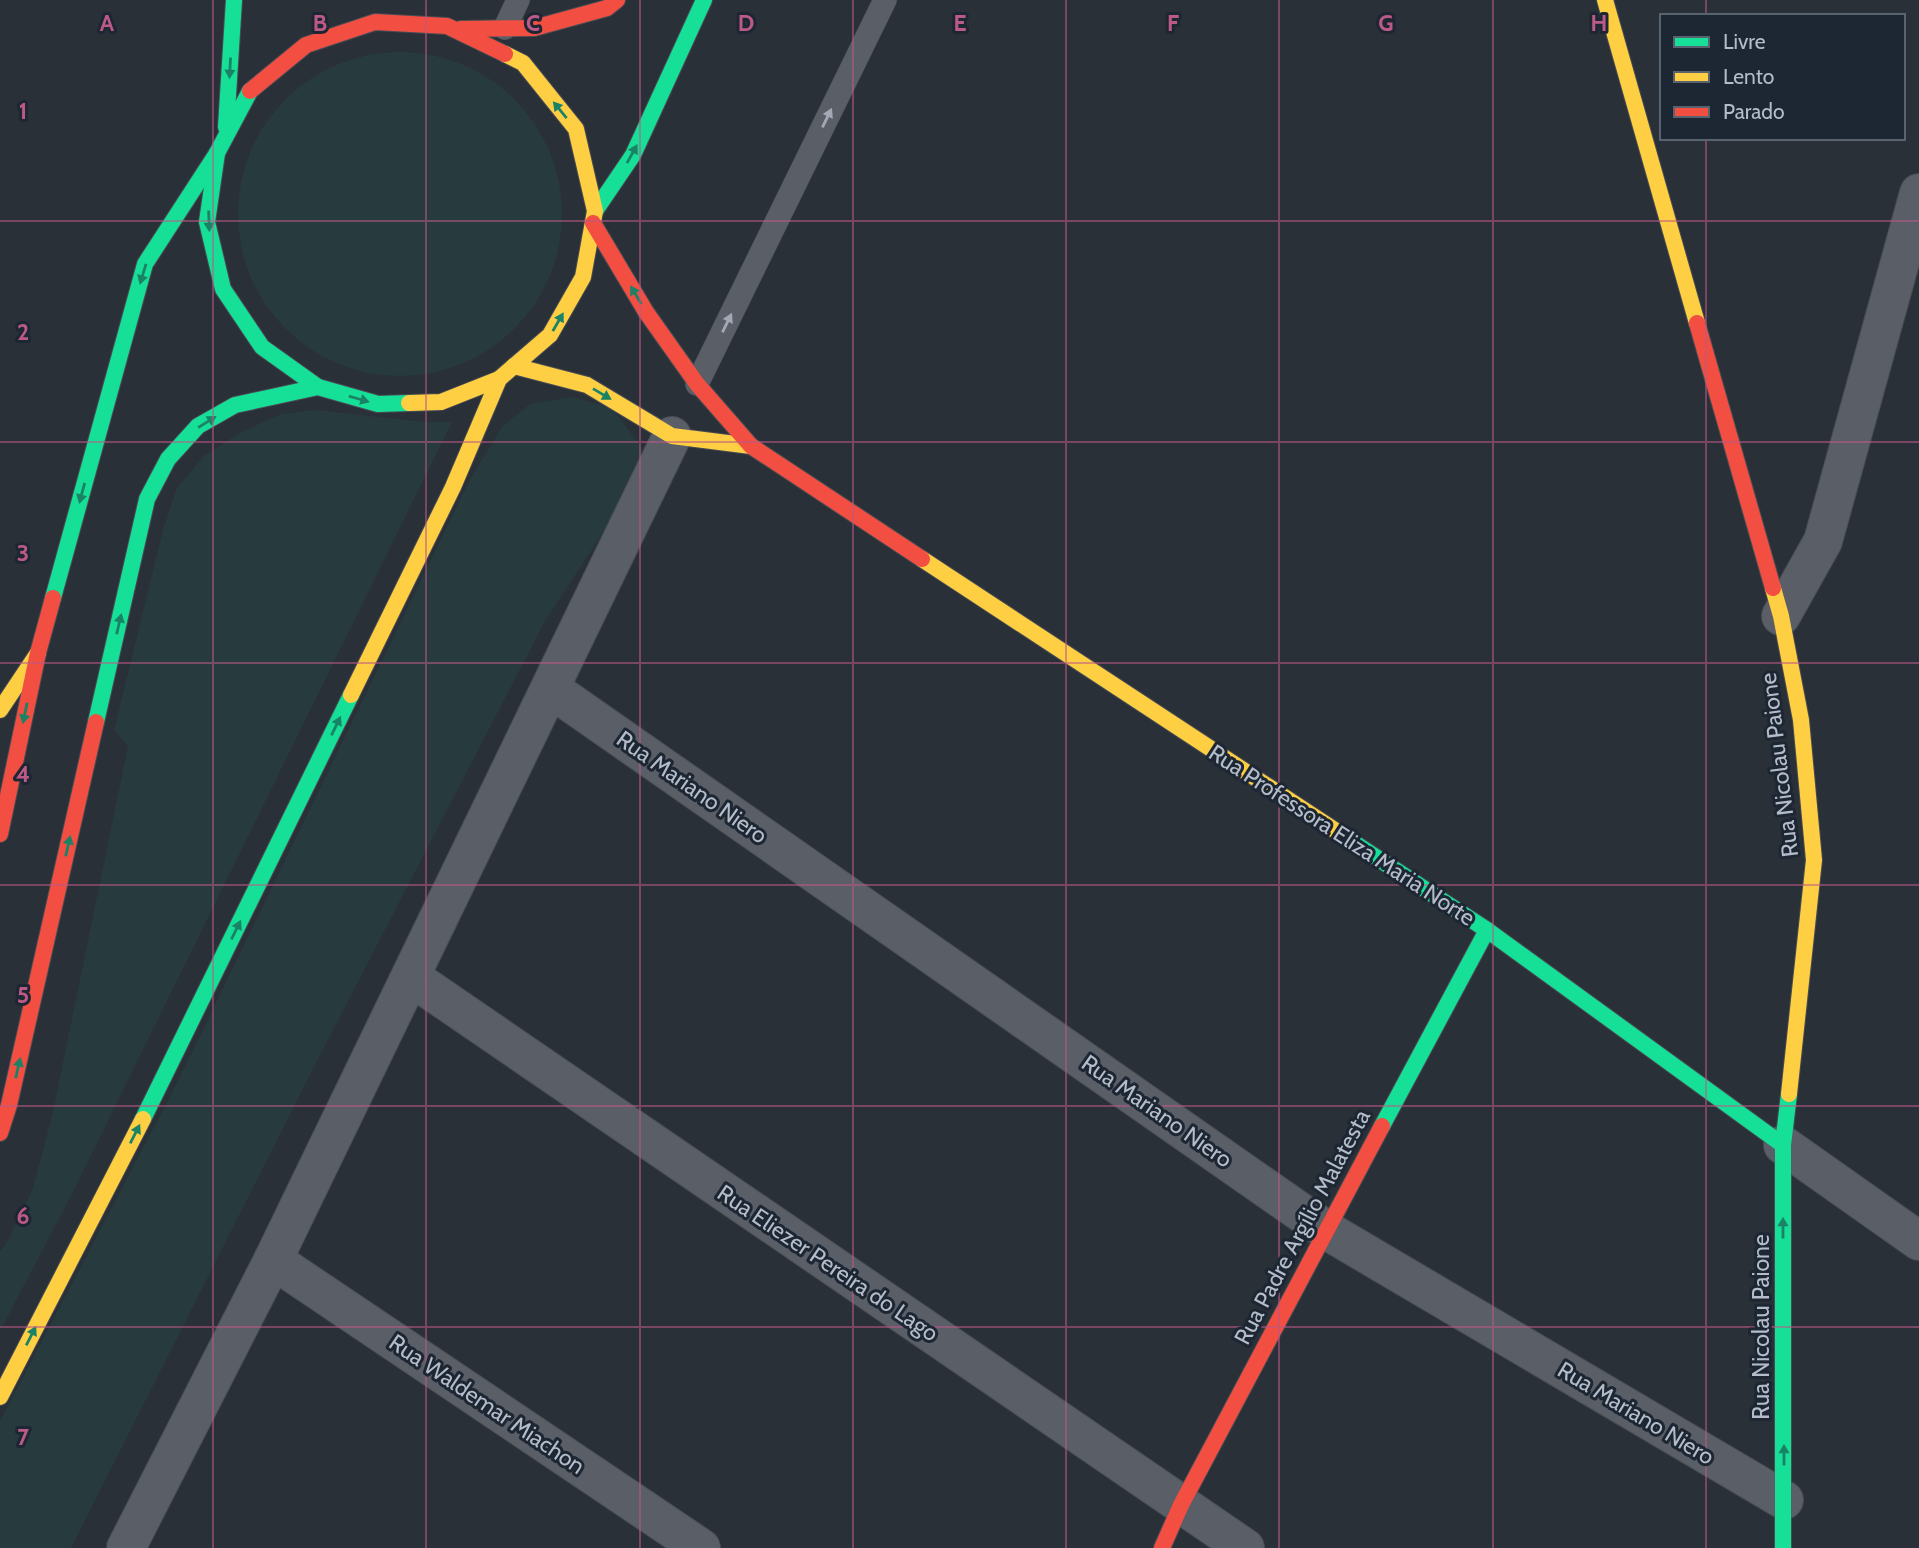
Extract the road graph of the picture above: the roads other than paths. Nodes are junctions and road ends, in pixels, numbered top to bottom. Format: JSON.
{"nodes":[{"id":1,"x":234,"y":0,"type":"edge"},
{"id":2,"x":518,"y":0,"type":"edge"},
{"id":3,"x":617,"y":0,"type":"edge"},
{"id":4,"x":704,"y":0,"type":"edge"},
{"id":5,"x":885,"y":0,"type":"edge"},
{"id":6,"x":1605,"y":0,"type":"edge"},
{"id":7,"x":418,"y":6,"type":"dead end"},
{"id":8,"x":451,"y":27,"type":"junction"},
{"id":9,"x":505,"y":28,"type":"junction"},
{"id":10,"x":226,"y":135,"type":"junction"},
{"id":11,"x":216,"y":153,"type":"junction"},
{"id":12,"x":1919,"y":193,"type":"edge"},
{"id":13,"x":594,"y":217,"type":"junction"},
{"id":14,"x":514,"y":366,"type":"junction"},
{"id":15,"x":499,"y":379,"type":"junction"},
{"id":16,"x":697,"y":384,"type":"junction"},
{"id":17,"x":318,"y":387,"type":"junction"},
{"id":18,"x":671,"y":436,"type":"junction"},
{"id":19,"x":751,"y":446,"type":"junction"},
{"id":20,"x":1781,"y":616,"type":"junction"},
{"id":21,"x":38,"y":653,"type":"junction"},
{"id":22,"x":551,"y":689,"type":"junction"},
{"id":23,"x":0,"y":710,"type":"edge"},
{"id":24,"x":0,"y":834,"type":"edge"},
{"id":25,"x":1487,"y":930,"type":"junction"},
{"id":26,"x":411,"y":977,"type":"junction"},
{"id":27,"x":0,"y":1133,"type":"edge"},
{"id":28,"x":1783,"y":1144,"type":"junction"},
{"id":29,"x":1326,"y":1230,"type":"junction"},
{"id":30,"x":1919,"y":1241,"type":"edge"},
{"id":31,"x":273,"y":1260,"type":"junction"},
{"id":32,"x":0,"y":1397,"type":"edge"},
{"id":33,"x":1784,"y":1500,"type":"junction"},
{"id":34,"x":1181,"y":1505,"type":"junction"},
{"id":35,"x":126,"y":1548,"type":"edge"},
{"id":36,"x":701,"y":1548,"type":"edge"},
{"id":37,"x":1162,"y":1548,"type":"edge"},
{"id":38,"x":1245,"y":1548,"type":"edge"},
{"id":39,"x":1783,"y":1548,"type":"edge"}],
"edges":[{"from":1,"to":10,"type":"main road","one_way":true},
{"from":2,"to":9,"type":"lane"},
{"from":3,"to":9,"type":"main road"},
{"from":13,"to":4,"type":"main road","one_way":true},
{"from":16,"to":5,"type":"lane","one_way":true},
{"from":6,"to":20,"type":"main road","name":"Rua Nicolau Paione"},
{"from":7,"to":8,"type":"main road"},
{"from":8,"to":9,"type":"main road"},
{"from":8,"to":10,"type":"main road"},
{"from":13,"to":8,"type":"main road","one_way":true},
{"from":10,"to":11,"type":"main road"},
{"from":11,"to":17,"type":"main road","one_way":true},
{"from":11,"to":21,"type":"main road","one_way":true},
{"from":12,"to":20,"type":"street"},
{"from":14,"to":13,"type":"main road","one_way":true},
{"from":16,"to":13,"type":"main road","one_way":true},
{"from":14,"to":15,"type":"main road"},
{"from":14,"to":18,"type":"main road","one_way":true},
{"from":17,"to":15,"type":"main road","one_way":true},
{"from":32,"to":15,"type":"main road","one_way":true},
{"from":16,"to":19,"type":"main road"},
{"from":27,"to":17,"type":"main road","one_way":true},
{"from":18,"to":19,"type":"main road"},
{"from":18,"to":22,"type":"street"},
{"from":19,"to":25,"type":"main road","name":"Rua Professora Eliza Maria Norte"},
{"from":20,"to":28,"type":"main road","name":"Rua Nicolau Paione"},
{"from":21,"to":23,"type":"main road"},
{"from":21,"to":24,"type":"main road","one_way":true},
{"from":22,"to":26,"type":"street"},
{"from":22,"to":29,"type":"street","name":"Rua Mariano Niero"},
{"from":25,"to":28,"type":"main road","name":"Rua Professora Eliza Maria Norte"},
{"from":25,"to":29,"type":"main road","name":"Rua Padre Argílio Malatesta"},
{"from":26,"to":31,"type":"street"},
{"from":26,"to":34,"type":"street","name":"Rua Eliezer Pereira do Lago"},
{"from":28,"to":30,"type":"street","name":"Rua Professora Eliza Maria Norte"},
{"from":33,"to":28,"type":"main road","name":"Rua Nicolau Paione","one_way":true},
{"from":29,"to":33,"type":"street","name":"Rua Mariano Niero"},
{"from":29,"to":34,"type":"main road","name":"Rua Padre Argílio Malatesta"},
{"from":31,"to":35,"type":"street"},
{"from":31,"to":36,"type":"street","name":"Rua Waldemar Miachon"},
{"from":33,"to":39,"type":"main road","name":"Rua Nicolau Paione"},
{"from":34,"to":37,"type":"main road","name":"Rua Padre Argílio Malatesta"},
{"from":34,"to":38,"type":"street","name":"Rua Eliezer Pereira do Lago"}]}
